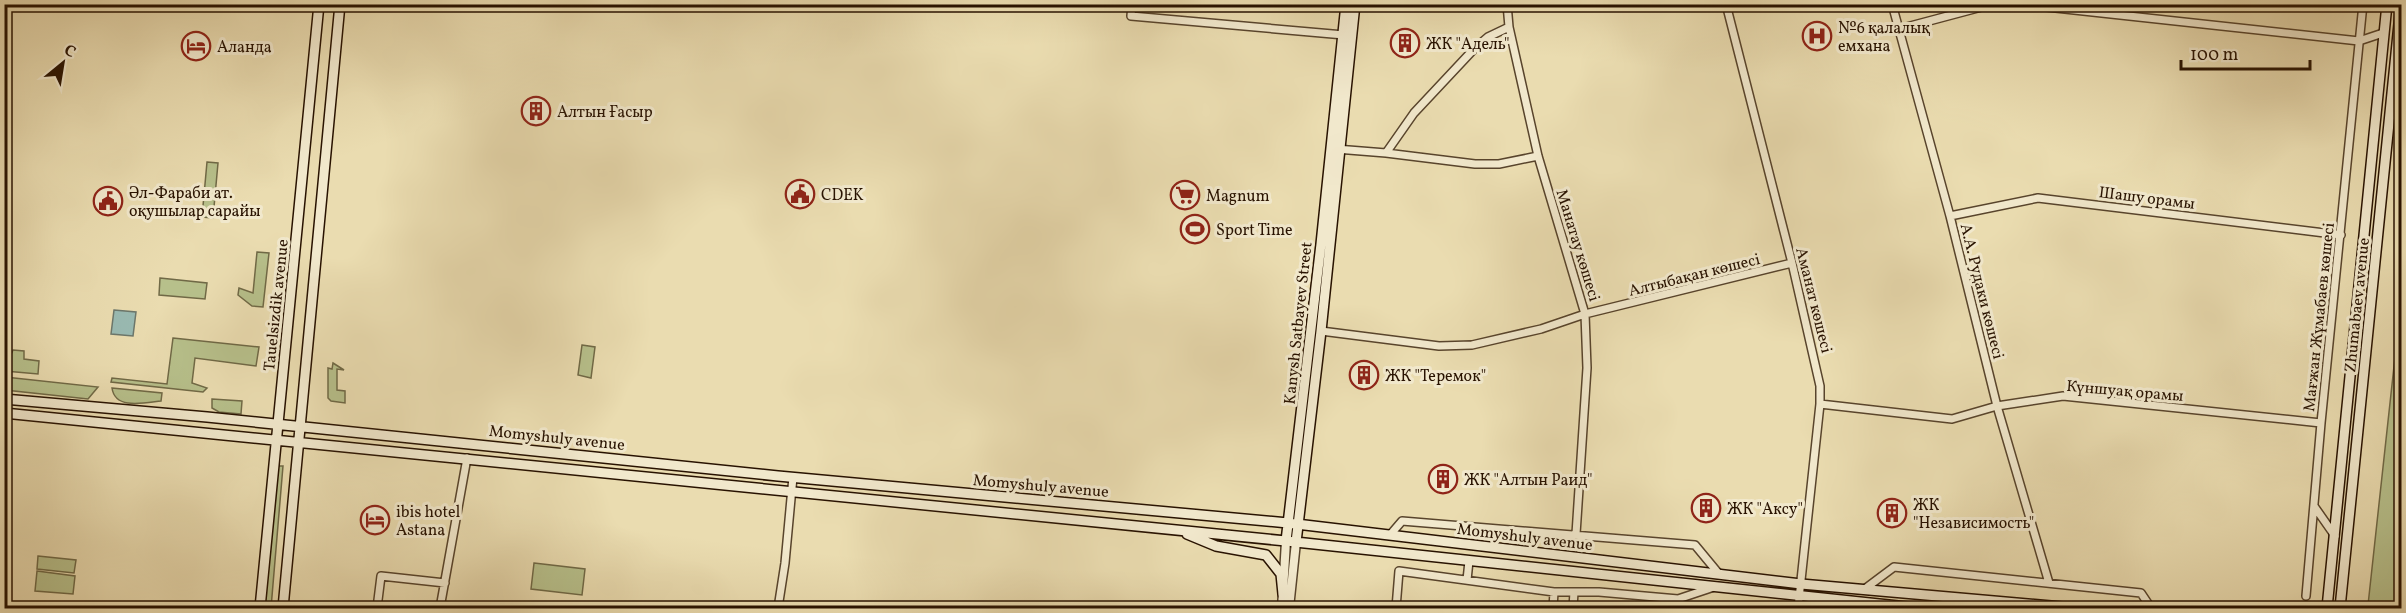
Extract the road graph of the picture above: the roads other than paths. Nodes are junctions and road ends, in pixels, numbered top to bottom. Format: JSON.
{"nodes":[{"id":1,"x":319,"y":4,"type":"edge"},
{"id":2,"x":340,"y":4,"type":"edge"},
{"id":3,"x":1132,"y":4,"type":"edge"},
{"id":4,"x":1346,"y":4,"type":"edge"},
{"id":5,"x":1355,"y":4,"type":"edge"},
{"id":6,"x":1507,"y":4,"type":"edge"},
{"id":7,"x":1726,"y":4,"type":"edge"},
{"id":8,"x":1892,"y":4,"type":"edge"},
{"id":9,"x":2017,"y":4,"type":"edge"},
{"id":10,"x":2363,"y":4,"type":"edge"},
{"id":11,"x":2386,"y":4,"type":"edge"},
{"id":12,"x":2401,"y":4,"type":"edge"},
{"id":13,"x":1509,"y":27,"type":"junction"},
{"id":14,"x":1899,"y":29,"type":"junction"},
{"id":15,"x":2383,"y":33,"type":"junction"},
{"id":16,"x":1344,"y":35,"type":"junction"},
{"id":17,"x":2359,"y":41,"type":"junction"},
{"id":18,"x":1329,"y":148,"type":"junction"},
{"id":19,"x":1341,"y":149,"type":"junction"},
{"id":20,"x":1386,"y":153,"type":"junction"},
{"id":21,"x":1538,"y":156,"type":"junction"},
{"id":22,"x":1950,"y":216,"type":"junction"},
{"id":23,"x":2341,"y":235,"type":"junction"},
{"id":24,"x":1792,"y":263,"type":"junction"},
{"id":25,"x":1586,"y":314,"type":"junction"},
{"id":26,"x":1321,"y":332,"type":"junction"},
{"id":27,"x":4,"y":399,"type":"edge"},
{"id":28,"x":1820,"y":404,"type":"junction"},
{"id":29,"x":1997,"y":406,"type":"junction"},
{"id":30,"x":4,"y":413,"type":"edge"},
{"id":31,"x":2321,"y":423,"type":"junction"},
{"id":32,"x":278,"y":424,"type":"junction"},
{"id":33,"x":300,"y":426,"type":"junction"},
{"id":34,"x":277,"y":439,"type":"junction"},
{"id":35,"x":299,"y":441,"type":"junction"},
{"id":36,"x":467,"y":458,"type":"junction"},
{"id":37,"x":793,"y":477,"type":"junction"},
{"id":38,"x":792,"y":491,"type":"junction"},
{"id":39,"x":2313,"y":506,"type":"junction"},
{"id":40,"x":1288,"y":523,"type":"junction"},
{"id":41,"x":1298,"y":525,"type":"junction"},
{"id":42,"x":1173,"y":529,"type":"junction"},
{"id":43,"x":1576,"y":534,"type":"junction"},
{"id":44,"x":1390,"y":535,"type":"junction"},
{"id":45,"x":2335,"y":536,"type":"junction"},
{"id":46,"x":1286,"y":541,"type":"junction"},
{"id":47,"x":1296,"y":542,"type":"junction"},
{"id":48,"x":1468,"y":561,"type":"junction"},
{"id":49,"x":1719,"y":574,"type":"junction"},
{"id":50,"x":1467,"y":580,"type":"junction"},
{"id":51,"x":2049,"y":583,"type":"junction"},
{"id":52,"x":445,"y":584,"type":"junction"},
{"id":53,"x":1800,"y":584,"type":"junction"},
{"id":54,"x":1714,"y":587,"type":"junction"},
{"id":55,"x":1866,"y":588,"type":"junction"},
{"id":56,"x":1554,"y":592,"type":"junction"},
{"id":57,"x":1574,"y":592,"type":"junction"},
{"id":58,"x":1283,"y":594,"type":"junction"},
{"id":59,"x":2306,"y":596,"type":"dead end"},
{"id":60,"x":1799,"y":597,"type":"junction"},
{"id":61,"x":1678,"y":599,"type":"junction"},
{"id":62,"x":1869,"y":606,"type":"edge"},
{"id":63,"x":260,"y":609,"type":"edge"},
{"id":64,"x":283,"y":609,"type":"edge"},
{"id":65,"x":377,"y":609,"type":"edge"},
{"id":66,"x":440,"y":609,"type":"edge"},
{"id":67,"x":778,"y":609,"type":"edge"},
{"id":68,"x":1282,"y":609,"type":"edge"},
{"id":69,"x":1289,"y":609,"type":"edge"},
{"id":70,"x":1396,"y":609,"type":"edge"},
{"id":71,"x":1552,"y":609,"type":"edge"},
{"id":72,"x":1573,"y":609,"type":"edge"},
{"id":73,"x":1676,"y":609,"type":"edge"},
{"id":74,"x":1798,"y":609,"type":"edge"},
{"id":75,"x":1917,"y":609,"type":"edge"},
{"id":76,"x":2074,"y":609,"type":"edge"},
{"id":77,"x":2151,"y":609,"type":"edge"},
{"id":78,"x":2327,"y":609,"type":"edge"},
{"id":79,"x":2340,"y":609,"type":"edge"}],
"edges":[{"from":1,"to":32,"type":"main road","name":"Tauelsizdik avenue"},
{"from":2,"to":33,"type":"main road"},
{"from":3,"to":16,"type":"street"},
{"from":4,"to":16,"type":"main road","name":"Kanysh Satbayev Street"},
{"from":5,"to":19,"type":"main road","name":"Kanysh Satbayev Street"},
{"from":6,"to":13,"type":"street","name":"Манатау көшесі"},
{"from":7,"to":24,"type":"street","name":"Аманат көшесі"},
{"from":8,"to":14,"type":"street","name":"А.А. Рудаки көшесі"},
{"from":9,"to":14,"type":"street"},
{"from":9,"to":17,"type":"street"},
{"from":10,"to":17,"type":"street","name":"Мағжан Жұмабаев көшесі"},
{"from":11,"to":15,"type":"main road","name":"Zhumabaev avenue"},
{"from":12,"to":79,"type":"main road","name":"Zhumabaev avenue"},
{"from":13,"to":20,"type":"street"},
{"from":13,"to":21,"type":"street","name":"Манатау көшесі"},
{"from":14,"to":22,"type":"street","name":"А.А. Рудаки көшесі"},
{"from":15,"to":17,"type":"street"},
{"from":15,"to":45,"type":"main road","name":"Zhumabaev avenue"},
{"from":16,"to":18,"type":"main road","name":"Kanysh Satbayev Street"},
{"from":17,"to":23,"type":"street","name":"Мағжан Жұмабаев көшесі"},
{"from":18,"to":19,"type":"street"},
{"from":18,"to":40,"type":"main road","name":"Kanysh Satbayev Street"},
{"from":19,"to":20,"type":"street"},
{"from":19,"to":26,"type":"main road","name":"Kanysh Satbayev Street"},
{"from":20,"to":21,"type":"street"},
{"from":21,"to":25,"type":"street","name":"Манатау көшесі"},
{"from":22,"to":23,"type":"street","name":"Шашу орамы"},
{"from":22,"to":29,"type":"street","name":"А.А. Рудаки көшесі"},
{"from":23,"to":31,"type":"street","name":"Мағжан Жұмабаев көшесі"},
{"from":24,"to":25,"type":"street","name":"Алтыбақан көшесі"},
{"from":24,"to":28,"type":"street","name":"Аманат көшесі"},
{"from":25,"to":26,"type":"street","name":"Алтыбақан көшесі"},
{"from":25,"to":43,"type":"street","name":"Манатау көшесі"},
{"from":26,"to":41,"type":"main road","name":"Kanysh Satbayev Street"},
{"from":27,"to":32,"type":"main road","name":"Momyshuly avenue"},
{"from":28,"to":29,"type":"street","name":"Күншуақ орамы"},
{"from":28,"to":53,"type":"street","name":"Аманат көшесі"},
{"from":29,"to":31,"type":"street","name":"Күншуақ орамы"},
{"from":29,"to":51,"type":"street","name":"А.А. Рудаки көшесі"},
{"from":30,"to":34,"type":"main road","name":"Momyshuly avenue"},
{"from":31,"to":39,"type":"street","name":"Мағжан Жұмабаев көшесі"},
{"from":32,"to":33,"type":"main road","name":"Momyshuly avenue"},
{"from":32,"to":34,"type":"main road","name":"Tauelsizdik avenue"},
{"from":33,"to":35,"type":"main road"},
{"from":33,"to":37,"type":"main road","name":"Momyshuly avenue"},
{"from":34,"to":35,"type":"main road","name":"Momyshuly avenue"},
{"from":34,"to":63,"type":"main road","name":"Tauelsizdik avenue"},
{"from":35,"to":36,"type":"main road","name":"Momyshuly avenue"},
{"from":35,"to":64,"type":"main road"},
{"from":36,"to":38,"type":"main road","name":"Momyshuly avenue"},
{"from":36,"to":52,"type":"street"},
{"from":37,"to":38,"type":"street"},
{"from":37,"to":40,"type":"main road","name":"Momyshuly avenue"},
{"from":38,"to":42,"type":"main road","name":"Momyshuly avenue"},
{"from":38,"to":67,"type":"street"},
{"from":39,"to":45,"type":"street"},
{"from":39,"to":59,"type":"street","name":"Мағжан Жұмабаев көшесі"},
{"from":40,"to":41,"type":"main road","name":"Momyshuly avenue"},
{"from":40,"to":46,"type":"main road","name":"Kanysh Satbayev Street"},
{"from":41,"to":44,"type":"main road","name":"Momyshuly avenue"},
{"from":41,"to":47,"type":"main road","name":"Kanysh Satbayev Street"},
{"from":42,"to":46,"type":"main road","name":"Momyshuly avenue"},
{"from":42,"to":58,"type":"main road"},
{"from":43,"to":44,"type":"street"},
{"from":43,"to":49,"type":"street"},
{"from":44,"to":49,"type":"main road","name":"Momyshuly avenue"},
{"from":45,"to":78,"type":"main road","name":"Zhumabaev avenue"},
{"from":46,"to":47,"type":"main road","name":"Momyshuly avenue"},
{"from":46,"to":58,"type":"street","name":"Kanysh Satbayev Street"},
{"from":47,"to":48,"type":"main road","name":"Momyshuly avenue"},
{"from":47,"to":69,"type":"street","name":"Kanysh Satbayev Street"},
{"from":48,"to":50,"type":"street"},
{"from":48,"to":54,"type":"main road","name":"Momyshuly avenue"},
{"from":49,"to":53,"type":"main road","name":"Momyshuly avenue"},
{"from":50,"to":56,"type":"street"},
{"from":50,"to":70,"type":"street"},
{"from":51,"to":55,"type":"street"},
{"from":51,"to":77,"type":"street"},
{"from":52,"to":65,"type":"street"},
{"from":52,"to":66,"type":"street"},
{"from":53,"to":55,"type":"main road","name":"Momyshuly avenue"},
{"from":53,"to":60,"type":"street","name":"Аманат көшесі"},
{"from":54,"to":60,"type":"main road","name":"Momyshuly avenue"},
{"from":54,"to":61,"type":"street"},
{"from":55,"to":76,"type":"main road","name":"Momyshuly avenue"},
{"from":56,"to":57,"type":"street"},
{"from":56,"to":71,"type":"street"},
{"from":57,"to":61,"type":"street"},
{"from":57,"to":72,"type":"street"},
{"from":58,"to":68,"type":"street","name":"Kanysh Satbayev Street"},
{"from":60,"to":62,"type":"main road","name":"Momyshuly avenue"},
{"from":60,"to":74,"type":"street","name":"Аманат көшесі"},
{"from":61,"to":73,"type":"street"},
{"from":62,"to":75,"type":"main road","name":"Momyshuly avenue"}]}
